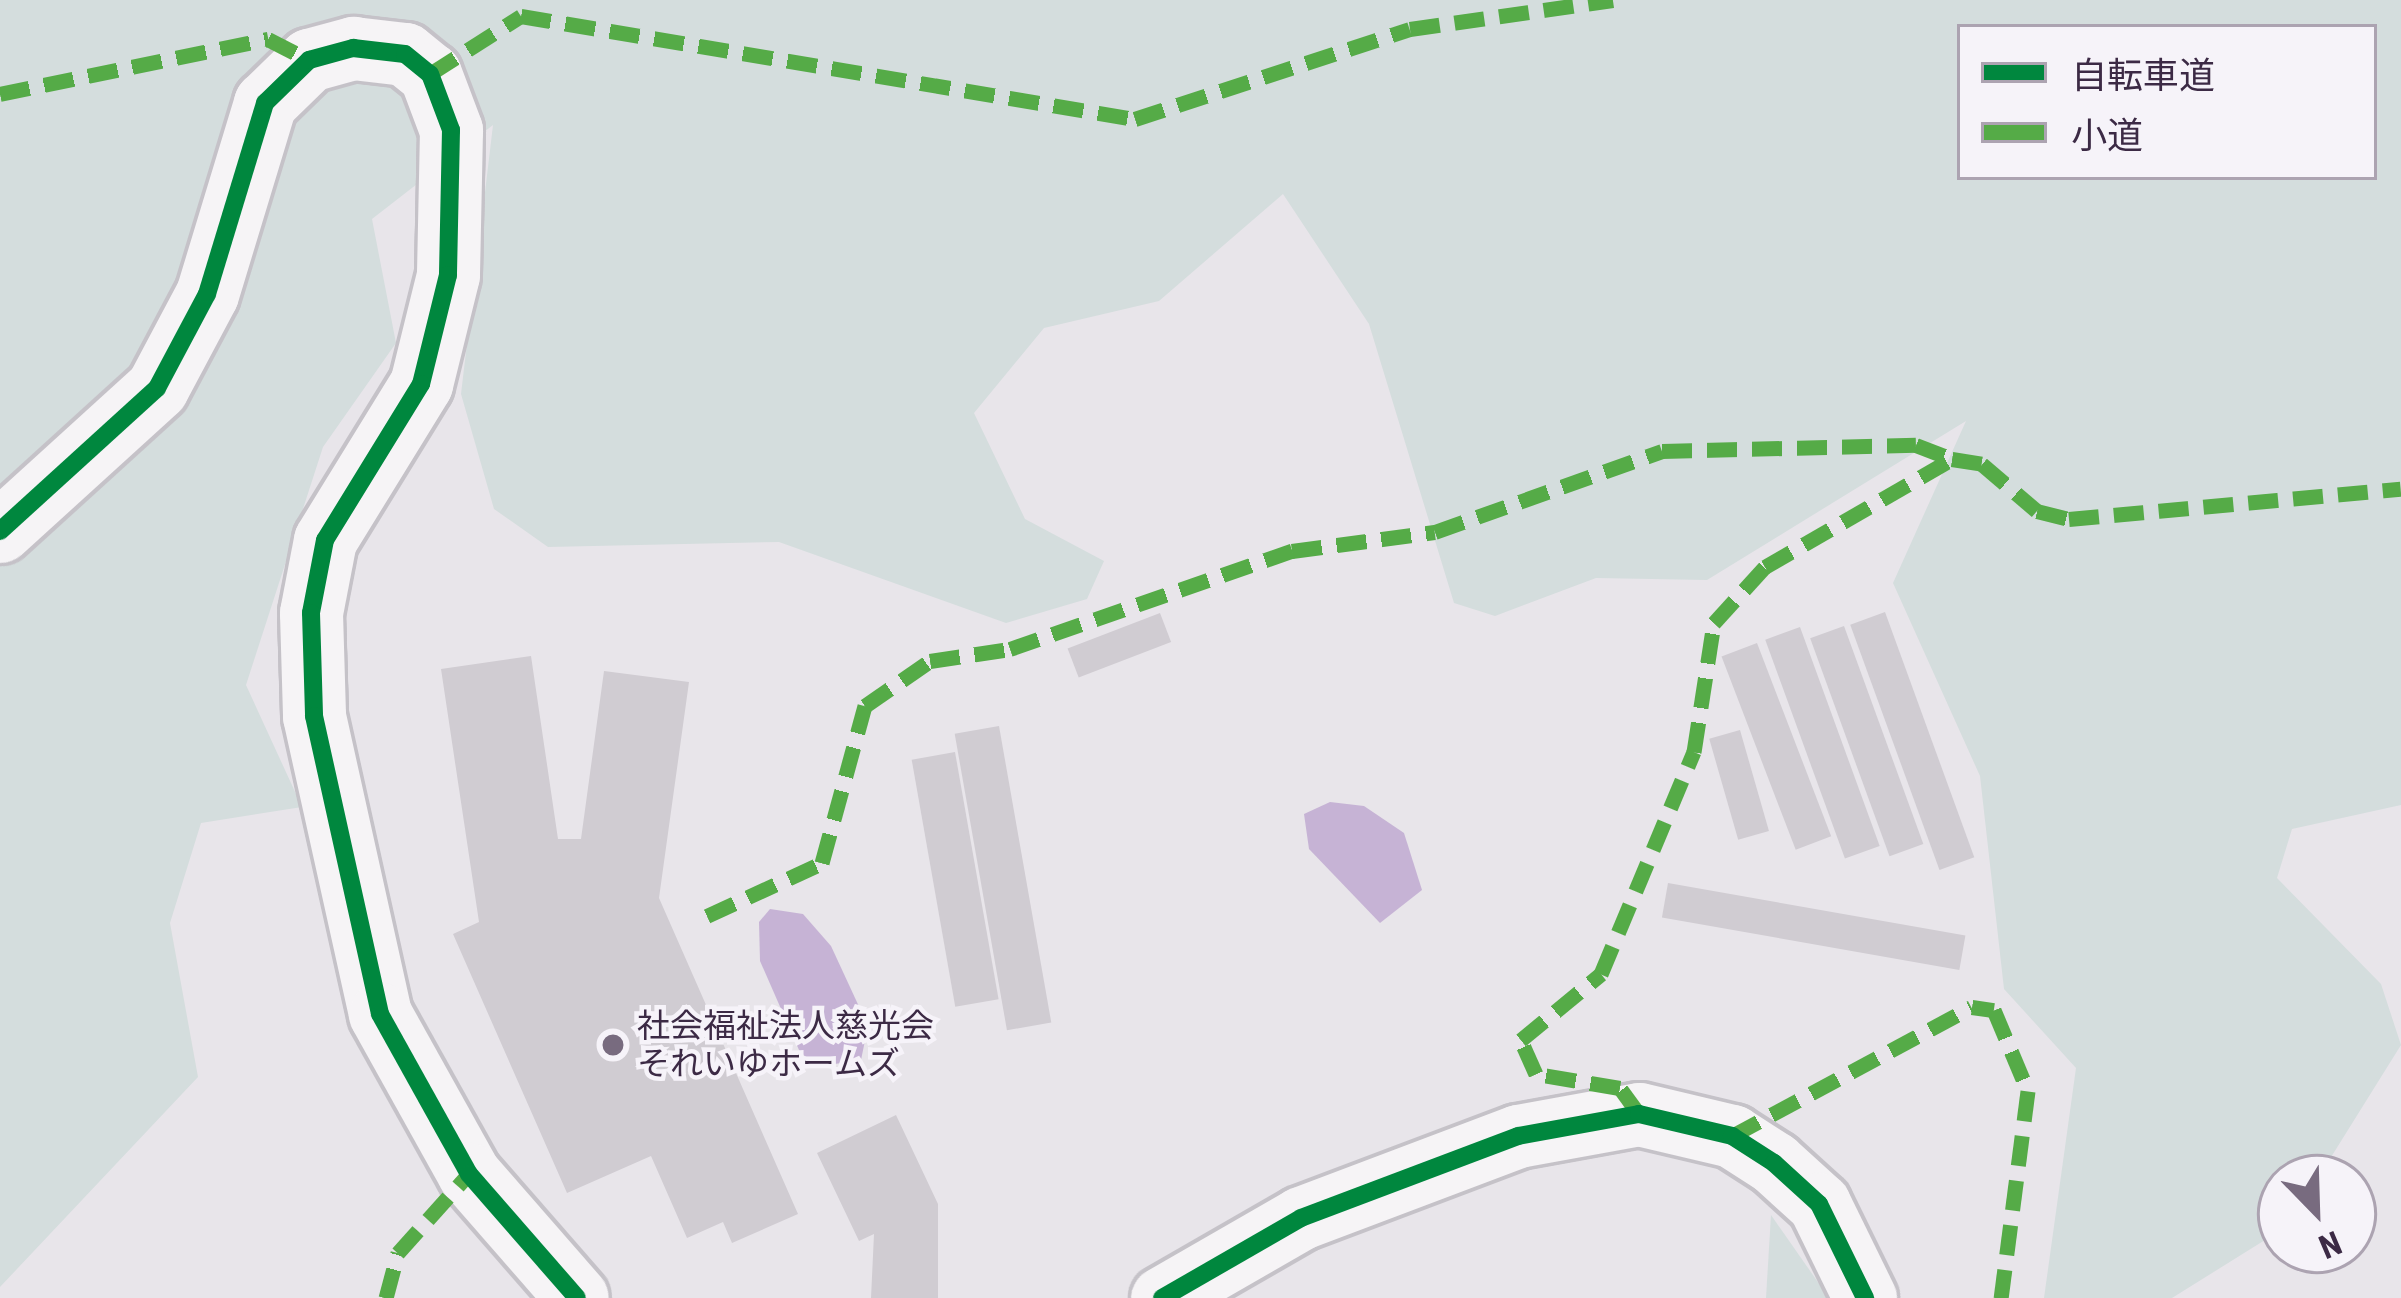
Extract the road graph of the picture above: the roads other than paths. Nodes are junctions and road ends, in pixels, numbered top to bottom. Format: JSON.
{"nodes":[{"id":1,"x":0,"y":531,"type":"edge"},
{"id":2,"x":577,"y":1298,"type":"edge"},
{"id":3,"x":1162,"y":1298,"type":"edge"},
{"id":4,"x":1865,"y":1298,"type":"edge"}],
"edges":[{"from":1,"to":2,"type":"street"},
{"from":3,"to":4,"type":"street"}]}
